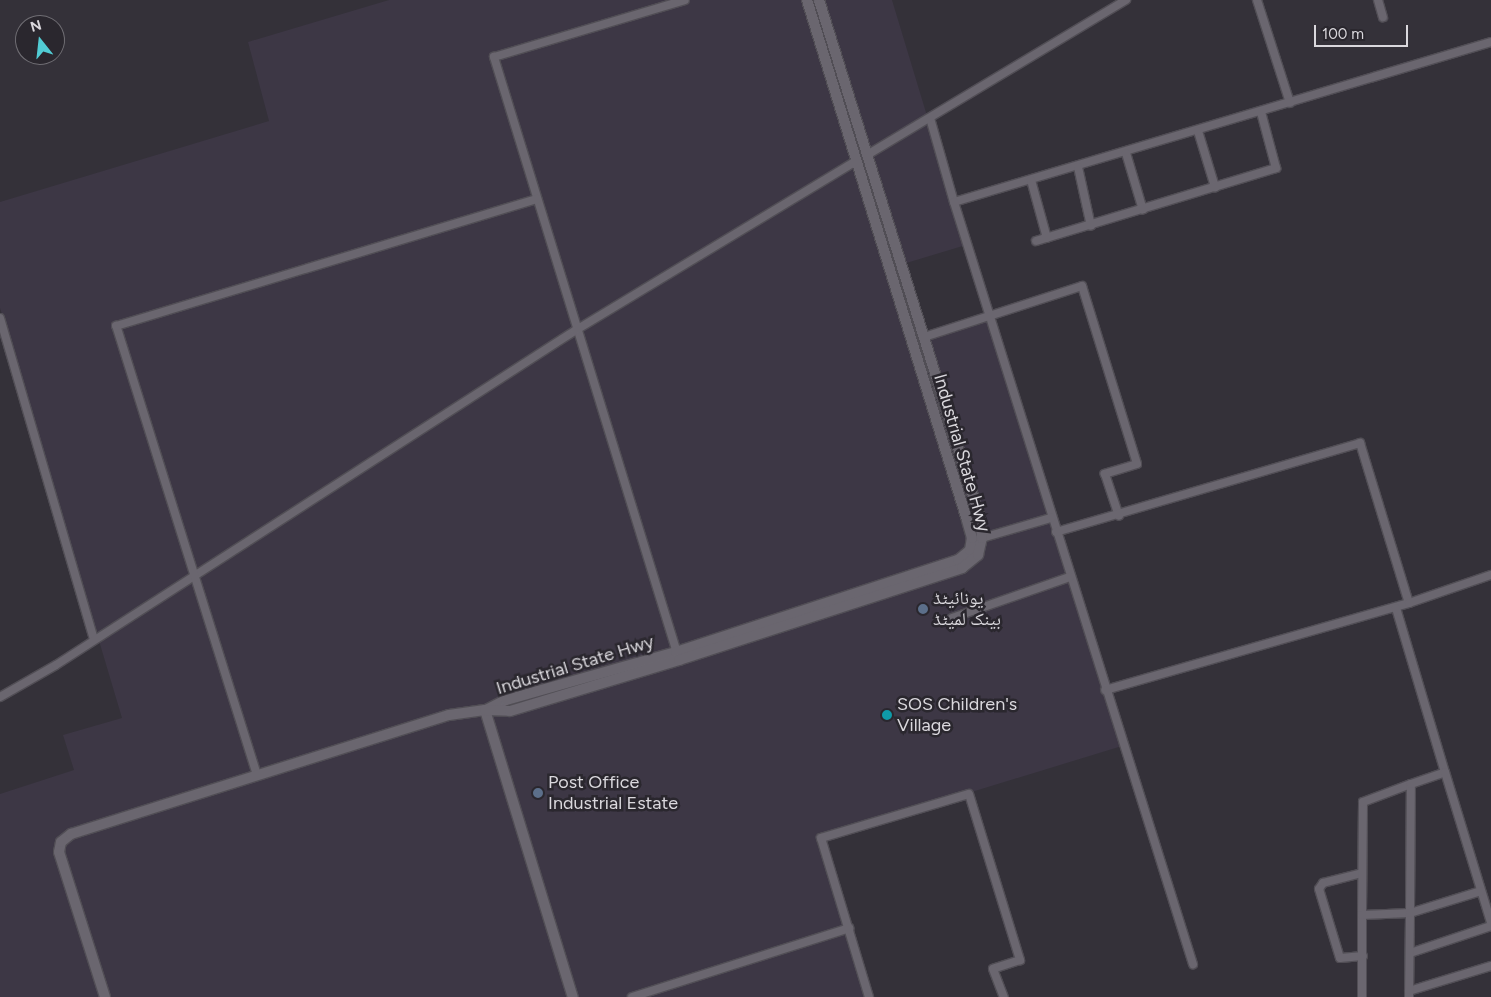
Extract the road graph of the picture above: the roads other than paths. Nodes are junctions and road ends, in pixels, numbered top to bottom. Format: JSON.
{"nodes":[{"id":1,"x":685,"y":0,"type":"edge"},
{"id":2,"x":807,"y":0,"type":"edge"},
{"id":3,"x":819,"y":0,"type":"edge"},
{"id":4,"x":1126,"y":0,"type":"edge"},
{"id":5,"x":1257,"y":0,"type":"edge"},
{"id":6,"x":1378,"y":0,"type":"edge"},
{"id":7,"x":1383,"y":17,"type":"dead end"},
{"id":8,"x":1491,"y":42,"type":"edge"},
{"id":9,"x":850,"y":100,"type":"junction"},
{"id":10,"x":1290,"y":103,"type":"junction"},
{"id":11,"x":839,"y":104,"type":"junction"},
{"id":12,"x":1261,"y":112,"type":"junction"},
{"id":13,"x":930,"y":118,"type":"junction"},
{"id":14,"x":1198,"y":131,"type":"junction"},
{"id":15,"x":1126,"y":153,"type":"junction"},
{"id":16,"x":868,"y":155,"type":"junction"},
{"id":17,"x":856,"y":161,"type":"junction"},
{"id":18,"x":1078,"y":167,"type":"junction"},
{"id":19,"x":1031,"y":180,"type":"junction"},
{"id":20,"x":1215,"y":187,"type":"junction"},
{"id":21,"x":537,"y":199,"type":"junction"},
{"id":22,"x":954,"y":202,"type":"junction"},
{"id":23,"x":884,"y":210,"type":"junction"},
{"id":24,"x":1144,"y":210,"type":"junction"},
{"id":25,"x":872,"y":214,"type":"junction"},
{"id":26,"x":1092,"y":226,"type":"junction"},
{"id":27,"x":1048,"y":238,"type":"junction"},
{"id":28,"x":1036,"y":241,"type":"dead end"},
{"id":29,"x":988,"y":317,"type":"junction"},
{"id":30,"x":0,"y":318,"type":"edge"},
{"id":31,"x":578,"y":329,"type":"junction"},
{"id":32,"x":924,"y":337,"type":"junction"},
{"id":33,"x":1119,"y":516,"type":"junction"},
{"id":34,"x":1051,"y":518,"type":"junction"},
{"id":35,"x":1056,"y":532,"type":"junction"},
{"id":36,"x":982,"y":538,"type":"junction"},
{"id":37,"x":193,"y":575,"type":"junction"},
{"id":38,"x":1491,"y":575,"type":"edge"},
{"id":39,"x":1070,"y":577,"type":"junction"},
{"id":40,"x":1409,"y":603,"type":"junction"},
{"id":41,"x":1396,"y":608,"type":"junction"},
{"id":42,"x":952,"y":618,"type":"dead end"},
{"id":43,"x":94,"y":640,"type":"junction"},
{"id":44,"x":678,"y":656,"type":"junction"},
{"id":45,"x":1105,"y":690,"type":"junction"},
{"id":46,"x":0,"y":697,"type":"edge"},
{"id":47,"x":485,"y":710,"type":"junction"},
{"id":48,"x":1445,"y":772,"type":"junction"},
{"id":49,"x":257,"y":775,"type":"junction"},
{"id":50,"x":1411,"y":784,"type":"junction"},
{"id":51,"x":1362,"y":873,"type":"junction"},
{"id":52,"x":1481,"y":891,"type":"junction"},
{"id":53,"x":1410,"y":913,"type":"junction"},
{"id":54,"x":1362,"y":915,"type":"junction"},
{"id":55,"x":1491,"y":922,"type":"edge"},
{"id":56,"x":1491,"y":926,"type":"edge"},
{"id":57,"x":849,"y":928,"type":"junction"},
{"id":58,"x":1410,"y":953,"type":"junction"},
{"id":59,"x":1362,"y":956,"type":"junction"},
{"id":60,"x":1193,"y":964,"type":"dead end"},
{"id":61,"x":1491,"y":966,"type":"edge"},
{"id":62,"x":1409,"y":994,"type":"edge"},
{"id":63,"x":105,"y":997,"type":"edge"},
{"id":64,"x":573,"y":997,"type":"edge"},
{"id":65,"x":632,"y":997,"type":"edge"},
{"id":66,"x":869,"y":997,"type":"edge"},
{"id":67,"x":1004,"y":997,"type":"edge"},
{"id":68,"x":1362,"y":997,"type":"edge"}],
"edges":[{"from":1,"to":21,"type":"street"},
{"from":2,"to":11,"type":"main road","name":"Industrial State Hwy"},
{"from":3,"to":9,"type":"main road","name":"Industrial State Hwy"},
{"from":4,"to":13,"type":"street"},
{"from":5,"to":10,"type":"street"},
{"from":6,"to":7,"type":"street"},
{"from":8,"to":10,"type":"street"},
{"from":9,"to":11,"type":"main road"},
{"from":9,"to":16,"type":"main road","name":"Industrial State Hwy"},
{"from":10,"to":12,"type":"street"},
{"from":11,"to":17,"type":"main road","name":"Industrial State Hwy"},
{"from":12,"to":14,"type":"street"},
{"from":12,"to":20,"type":"street"},
{"from":13,"to":16,"type":"street"},
{"from":13,"to":22,"type":"street"},
{"from":14,"to":15,"type":"street"},
{"from":14,"to":20,"type":"street"},
{"from":15,"to":18,"type":"street"},
{"from":15,"to":24,"type":"street"},
{"from":16,"to":23,"type":"main road","name":"Industrial State Hwy"},
{"from":17,"to":25,"type":"main road","name":"Industrial State Hwy"},
{"from":17,"to":31,"type":"street"},
{"from":18,"to":19,"type":"street"},
{"from":18,"to":26,"type":"street"},
{"from":19,"to":22,"type":"street"},
{"from":19,"to":27,"type":"street"},
{"from":20,"to":24,"type":"street"},
{"from":21,"to":31,"type":"street"},
{"from":21,"to":37,"type":"street"},
{"from":22,"to":29,"type":"street"},
{"from":23,"to":25,"type":"main road"},
{"from":23,"to":32,"type":"main road","name":"Industrial State Hwy"},
{"from":24,"to":26,"type":"street"},
{"from":25,"to":44,"type":"main road","name":"Industrial State Hwy"},
{"from":26,"to":27,"type":"street"},
{"from":27,"to":28,"type":"street"},
{"from":29,"to":32,"type":"street"},
{"from":29,"to":33,"type":"street"},
{"from":29,"to":34,"type":"street"},
{"from":30,"to":43,"type":"street"},
{"from":31,"to":37,"type":"street"},
{"from":31,"to":44,"type":"street"},
{"from":32,"to":36,"type":"main road","name":"Industrial State Hwy"},
{"from":33,"to":35,"type":"street"},
{"from":33,"to":40,"type":"street"},
{"from":34,"to":35,"type":"street"},
{"from":34,"to":36,"type":"street"},
{"from":35,"to":39,"type":"street"},
{"from":36,"to":44,"type":"main road","name":"Industrial State Hwy"},
{"from":37,"to":43,"type":"street"},
{"from":37,"to":49,"type":"street"},
{"from":38,"to":40,"type":"street"},
{"from":39,"to":42,"type":"street"},
{"from":39,"to":45,"type":"street"},
{"from":40,"to":41,"type":"street"},
{"from":41,"to":45,"type":"street"},
{"from":41,"to":48,"type":"street"},
{"from":43,"to":46,"type":"street"},
{"from":44,"to":47,"type":"main road","name":"Industrial State Hwy"},
{"from":45,"to":60,"type":"street"},
{"from":47,"to":49,"type":"main road","name":"Industrial State Hwy"},
{"from":47,"to":64,"type":"main road"},
{"from":48,"to":50,"type":"street"},
{"from":48,"to":52,"type":"street"},
{"from":49,"to":63,"type":"main road","name":"Industrial State Hwy"},
{"from":50,"to":51,"type":"street"},
{"from":50,"to":53,"type":"street"},
{"from":51,"to":54,"type":"street"},
{"from":51,"to":59,"type":"street"},
{"from":52,"to":53,"type":"street"},
{"from":52,"to":55,"type":"street"},
{"from":53,"to":54,"type":"street"},
{"from":53,"to":58,"type":"street"},
{"from":54,"to":59,"type":"street"},
{"from":56,"to":58,"type":"street"},
{"from":57,"to":65,"type":"street"},
{"from":57,"to":66,"type":"street"},
{"from":57,"to":67,"type":"street"},
{"from":58,"to":62,"type":"street"},
{"from":59,"to":68,"type":"street"},
{"from":61,"to":62,"type":"street"}]}
